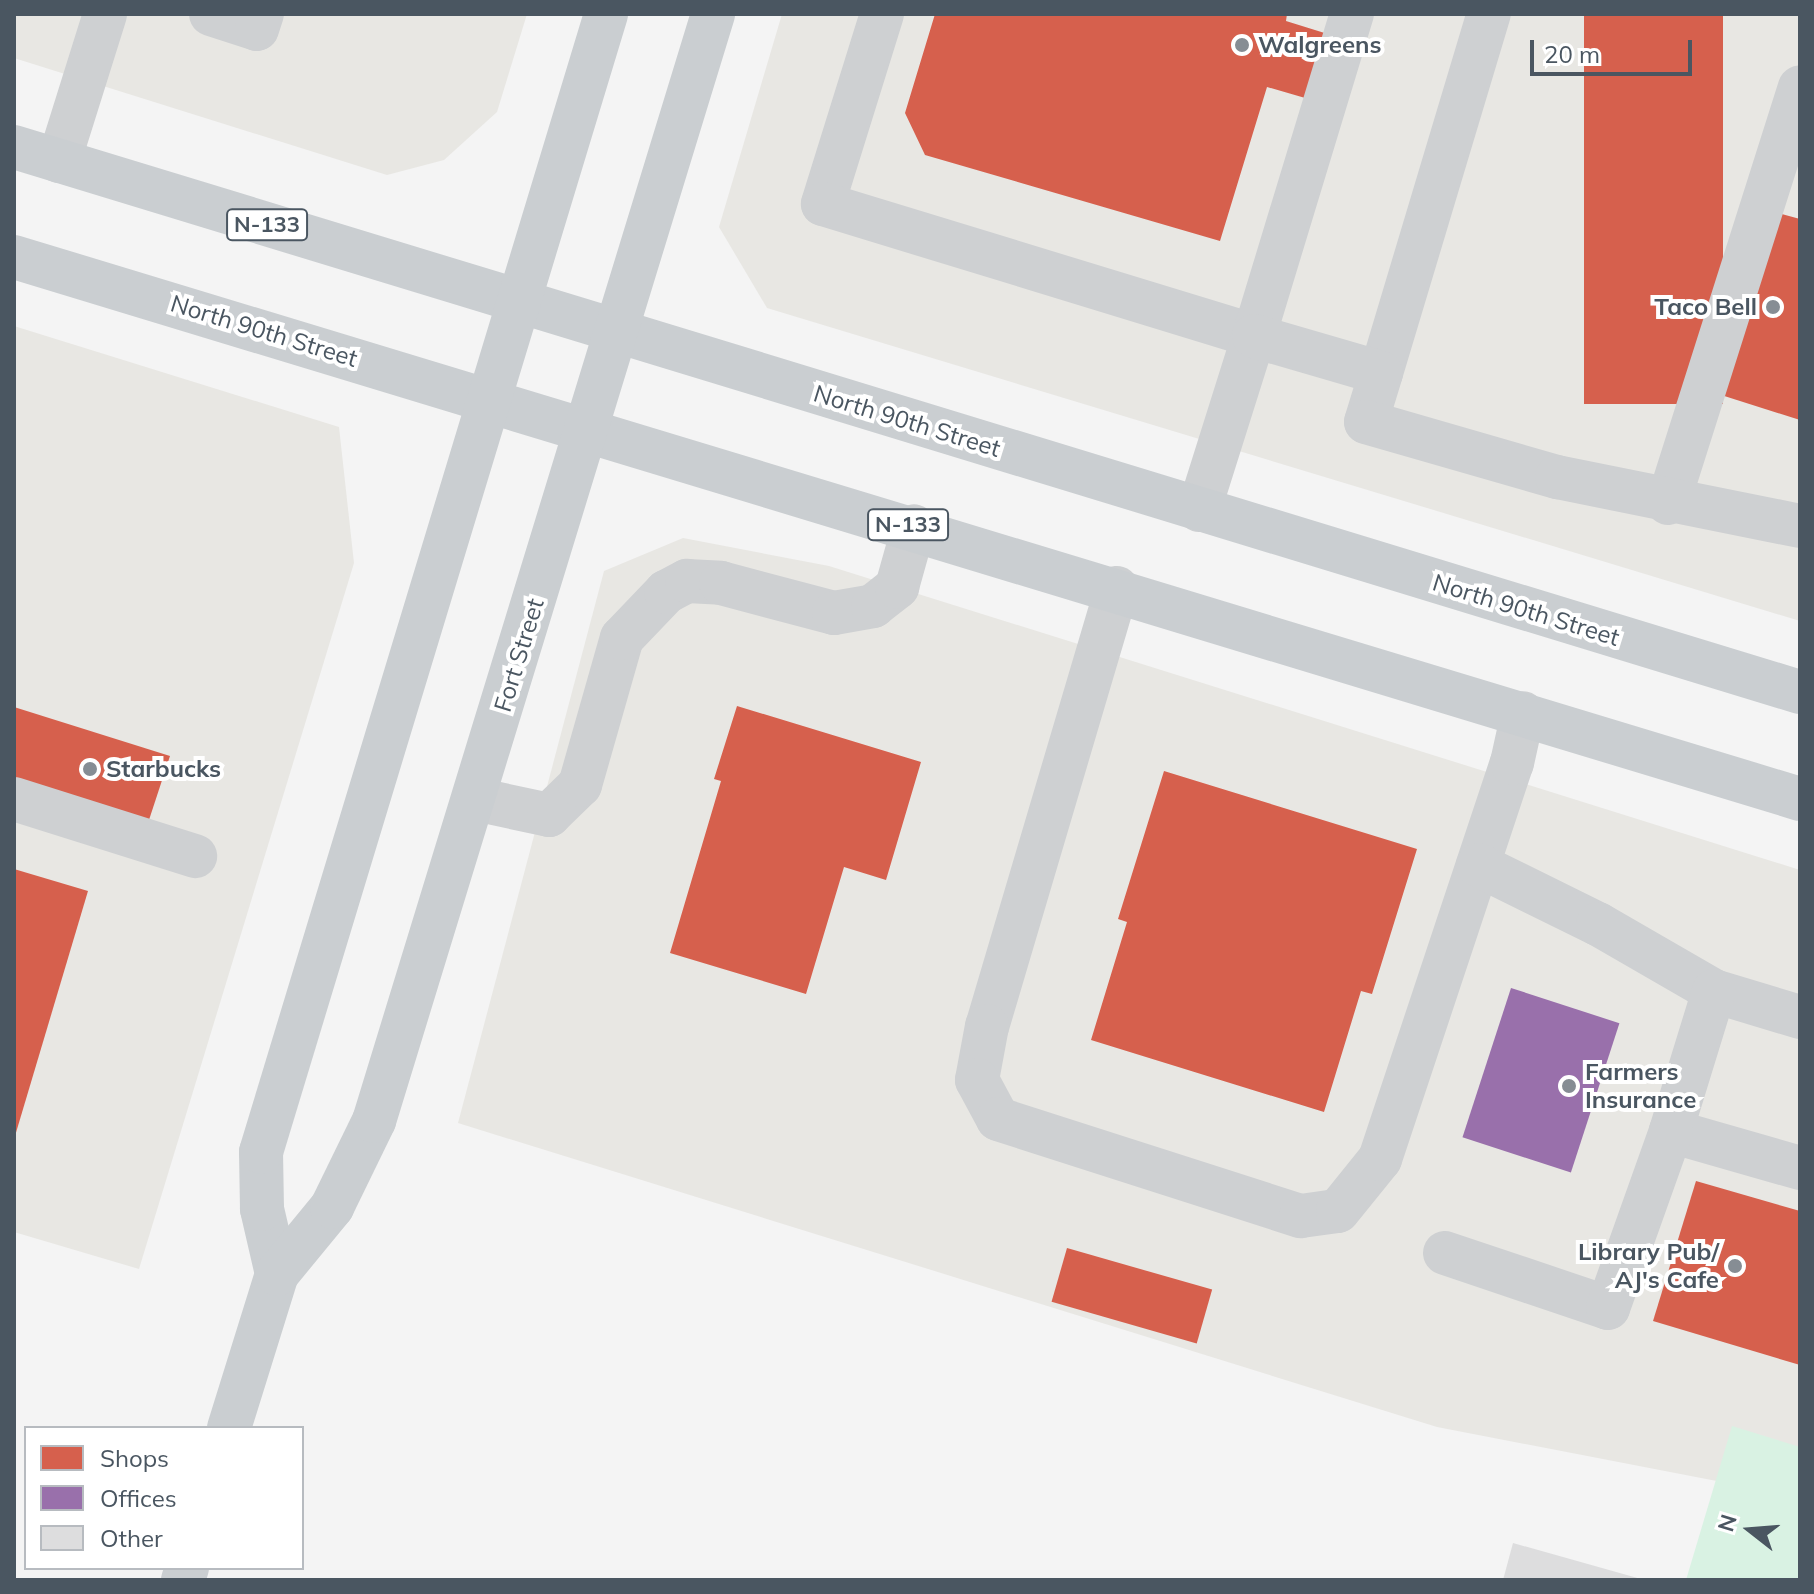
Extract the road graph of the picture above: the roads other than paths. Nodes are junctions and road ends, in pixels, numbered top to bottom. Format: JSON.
{"nodes":[{"id":1,"x":105,"y":14,"type":"edge"},
{"id":2,"x":211,"y":14,"type":"edge"},
{"id":3,"x":262,"y":14,"type":"edge"},
{"id":4,"x":606,"y":14,"type":"edge"},
{"id":5,"x":713,"y":14,"type":"edge"},
{"id":6,"x":882,"y":14,"type":"edge"},
{"id":7,"x":1352,"y":14,"type":"edge"},
{"id":8,"x":1489,"y":14,"type":"edge"},
{"id":9,"x":1800,"y":87,"type":"edge"},
{"id":10,"x":14,"y":147,"type":"edge"},
{"id":11,"x":59,"y":161,"type":"junction"},
{"id":12,"x":14,"y":257,"type":"edge"},
{"id":13,"x":519,"y":303,"type":"junction"},
{"id":14,"x":617,"y":332,"type":"junction"},
{"id":15,"x":1254,"y":336,"type":"junction"},
{"id":16,"x":1381,"y":373,"type":"junction"},
{"id":17,"x":490,"y":399,"type":"junction"},
{"id":18,"x":587,"y":429,"type":"junction"},
{"id":19,"x":1668,"y":503,"type":"junction"},
{"id":20,"x":1199,"y":510,"type":"junction"},
{"id":21,"x":914,"y":526,"type":"junction"},
{"id":22,"x":1800,"y":526,"type":"edge"},
{"id":23,"x":1117,"y":588,"type":"junction"},
{"id":24,"x":1800,"y":692,"type":"edge"},
{"id":25,"x":1523,"y":713,"type":"junction"},
{"id":26,"x":14,"y":799,"type":"edge"},
{"id":27,"x":475,"y":799,"type":"junction"},
{"id":28,"x":1800,"y":799,"type":"edge"},
{"id":29,"x":195,"y":856,"type":"dead end"},
{"id":30,"x":1478,"y":865,"type":"junction"},
{"id":31,"x":1714,"y":991,"type":"junction"},
{"id":32,"x":1800,"y":1017,"type":"edge"},
{"id":33,"x":1671,"y":1131,"type":"junction"},
{"id":34,"x":1800,"y":1168,"type":"edge"},
{"id":35,"x":1445,"y":1253,"type":"dead end"},
{"id":36,"x":277,"y":1274,"type":"junction"},
{"id":37,"x":230,"y":1426,"type":"edge"}],
"edges":[{"from":1,"to":11,"type":"lane"},
{"from":2,"to":3,"type":"lane"},
{"from":4,"to":13,"type":"main road"},
{"from":5,"to":14,"type":"main road","name":"Fort Street"},
{"from":6,"to":15,"type":"lane"},
{"from":7,"to":15,"type":"lane"},
{"from":8,"to":16,"type":"lane"},
{"from":9,"to":19,"type":"lane"},
{"from":10,"to":11,"type":"main road","name":"North 90th Street","number":"N-133"},
{"from":11,"to":13,"type":"main road","name":"North 90th Street","number":"N-133"},
{"from":12,"to":17,"type":"main road","name":"North 90th Street","number":"N-133"},
{"from":13,"to":14,"type":"main road","name":"North 90th Street","number":"N-133"},
{"from":13,"to":17,"type":"main road"},
{"from":14,"to":18,"type":"main road","name":"Fort Street"},
{"from":14,"to":20,"type":"main road","name":"North 90th Street","number":"N-133"},
{"from":15,"to":16,"type":"lane"},
{"from":15,"to":20,"type":"lane"},
{"from":16,"to":19,"type":"lane"},
{"from":17,"to":18,"type":"main road","name":"North 90th Street","number":"N-133"},
{"from":17,"to":36,"type":"main road"},
{"from":18,"to":21,"type":"main road","name":"North 90th Street","number":"N-133"},
{"from":18,"to":27,"type":"main road","name":"Fort Street"},
{"from":19,"to":22,"type":"lane"},
{"from":20,"to":24,"type":"main road","name":"North 90th Street","number":"N-133"},
{"from":21,"to":23,"type":"main road","name":"North 90th Street","number":"N-133"},
{"from":21,"to":27,"type":"lane"},
{"from":23,"to":25,"type":"main road","name":"North 90th Street","number":"N-133"},
{"from":23,"to":30,"type":"lane"},
{"from":25,"to":28,"type":"main road","name":"North 90th Street","number":"N-133"},
{"from":25,"to":30,"type":"lane"},
{"from":26,"to":29,"type":"lane"},
{"from":27,"to":36,"type":"main road","name":"Fort Street"},
{"from":30,"to":31,"type":"lane"},
{"from":31,"to":32,"type":"lane"},
{"from":31,"to":33,"type":"lane"},
{"from":33,"to":34,"type":"lane"},
{"from":33,"to":35,"type":"lane"},
{"from":36,"to":37,"type":"main road","name":"Fort Street"}]}
